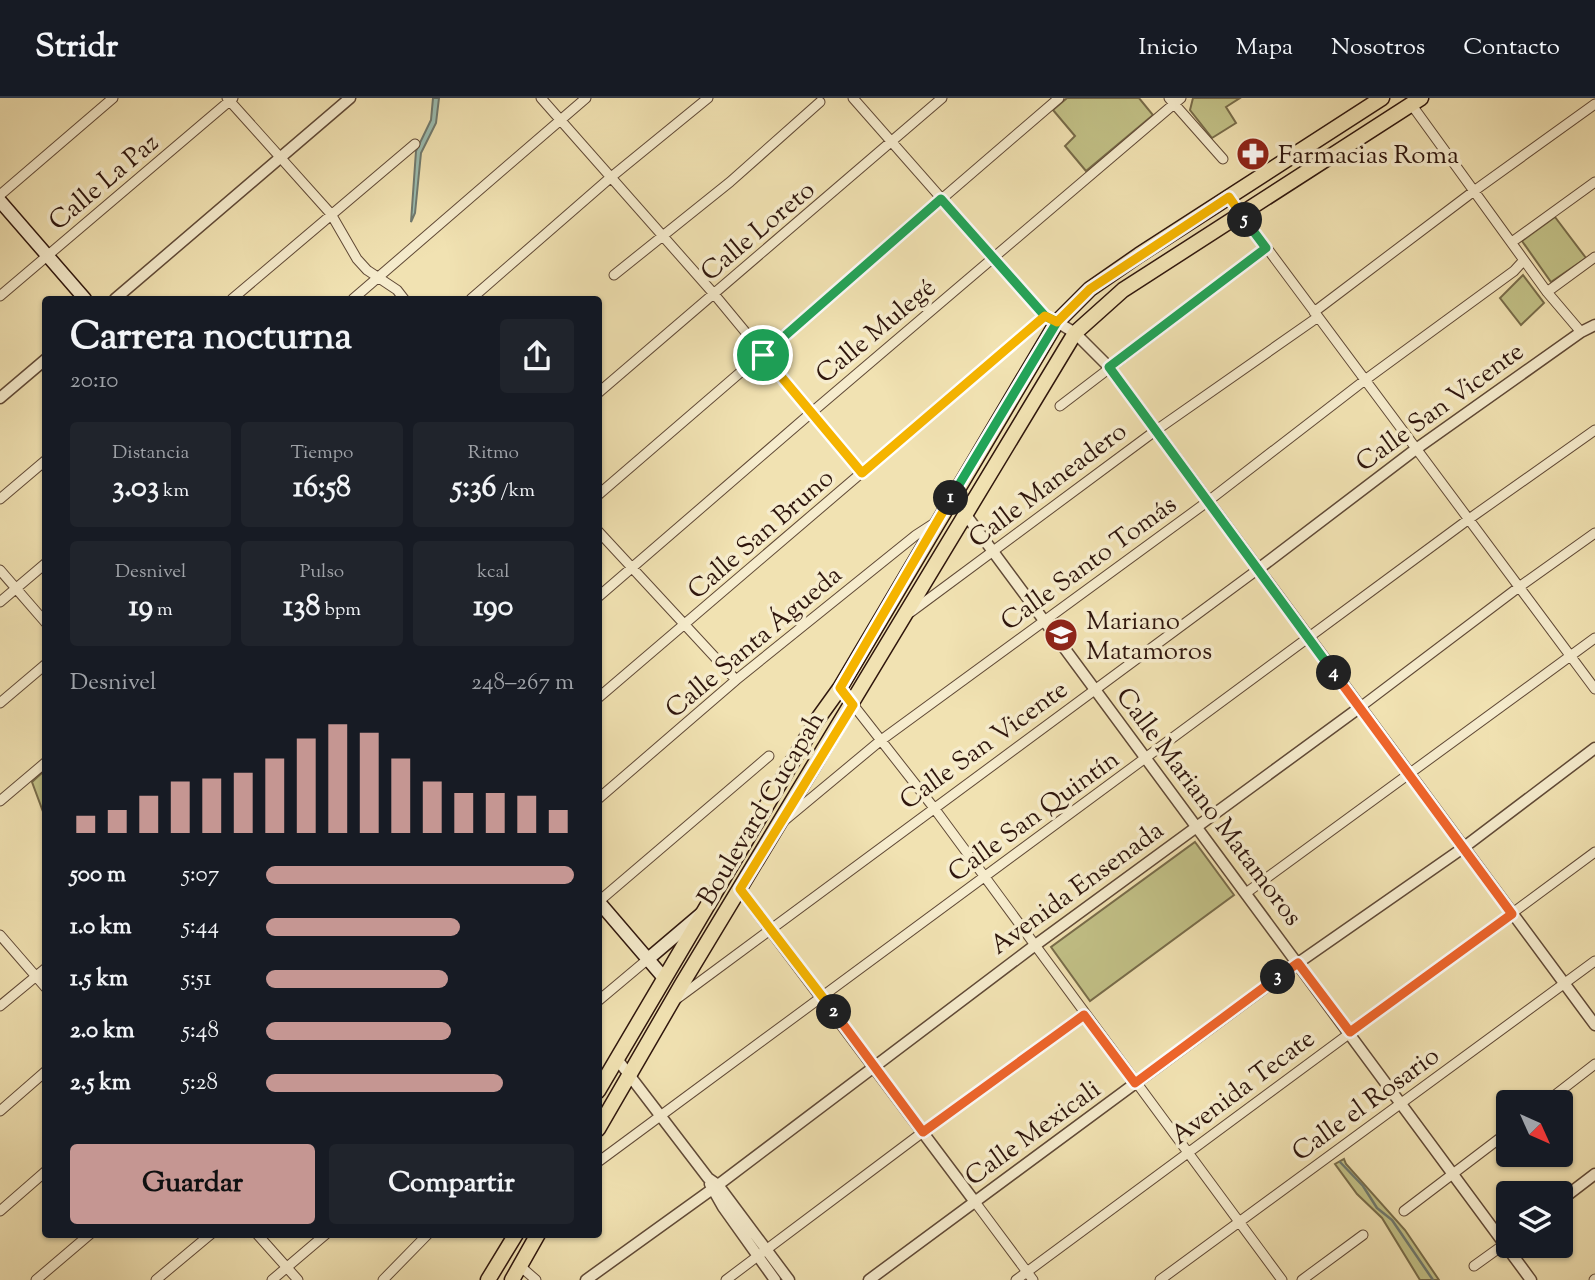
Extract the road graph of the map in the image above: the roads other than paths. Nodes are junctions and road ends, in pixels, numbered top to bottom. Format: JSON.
{"nodes":[{"id":1,"x":113,"y":98,"type":"edge"},
{"id":2,"x":350,"y":98,"type":"edge"},
{"id":3,"x":541,"y":98,"type":"edge"},
{"id":4,"x":586,"y":98,"type":"edge"},
{"id":5,"x":708,"y":98,"type":"edge"},
{"id":6,"x":853,"y":98,"type":"edge"},
{"id":7,"x":942,"y":98,"type":"edge"},
{"id":8,"x":1059,"y":98,"type":"edge"},
{"id":9,"x":1382,"y":98,"type":"edge"},
{"id":10,"x":230,"y":99,"type":"edge"},
{"id":11,"x":1174,"y":100,"type":"edge"},
{"id":12,"x":1416,"y":101,"type":"edge"},
{"id":13,"x":820,"y":102,"type":"dead end"},
{"id":14,"x":1595,"y":104,"type":"edge"},
{"id":15,"x":560,"y":120,"type":"junction"},
{"id":16,"x":892,"y":141,"type":"junction"},
{"id":17,"x":415,"y":144,"type":"dead end"},
{"id":18,"x":279,"y":159,"type":"junction"},
{"id":19,"x":1223,"y":159,"type":"dead end"},
{"id":20,"x":610,"y":178,"type":"junction"},
{"id":21,"x":1595,"y":182,"type":"edge"},
{"id":22,"x":1474,"y":191,"type":"junction"},
{"id":23,"x":0,"y":195,"type":"edge"},
{"id":24,"x":1229,"y":197,"type":"junction"},
{"id":25,"x":941,"y":199,"type":"junction"},
{"id":26,"x":0,"y":201,"type":"edge"},
{"id":27,"x":331,"y":214,"type":"junction"},
{"id":28,"x":1241,"y":214,"type":"junction"},
{"id":29,"x":663,"y":237,"type":"junction"},
{"id":30,"x":1512,"y":242,"type":"junction"},
{"id":31,"x":1266,"y":248,"type":"junction"},
{"id":32,"x":47,"y":256,"type":"junction"},
{"id":33,"x":994,"y":257,"type":"junction"},
{"id":34,"x":1595,"y":257,"type":"edge"},
{"id":35,"x":1524,"y":260,"type":"junction"},
{"id":36,"x":614,"y":275,"type":"dead end"},
{"id":37,"x":380,"y":277,"type":"junction"},
{"id":38,"x":1547,"y":292,"type":"junction"},
{"id":39,"x":714,"y":294,"type":"junction"},
{"id":40,"x":0,"y":296,"type":"edge"},
{"id":41,"x":82,"y":296,"type":"edge"},
{"id":42,"x":119,"y":296,"type":"edge"},
{"id":43,"x":235,"y":296,"type":"edge"},
{"id":44,"x":357,"y":296,"type":"edge"},
{"id":45,"x":402,"y":296,"type":"edge"},
{"id":46,"x":474,"y":296,"type":"edge"},
{"id":47,"x":1316,"y":314,"type":"junction"},
{"id":48,"x":1051,"y":319,"type":"junction"},
{"id":49,"x":1595,"y":325,"type":"edge"},
{"id":50,"x":1581,"y":332,"type":"junction"},
{"id":51,"x":1075,"y":333,"type":"junction"},
{"id":52,"x":763,"y":355,"type":"junction"},
{"id":53,"x":42,"y":362,"type":"edge"},
{"id":54,"x":1109,"y":367,"type":"junction"},
{"id":55,"x":1365,"y":380,"type":"junction"},
{"id":56,"x":602,"y":390,"type":"edge"},
{"id":57,"x":0,"y":398,"type":"edge"},
{"id":58,"x":1060,"y":406,"type":"dead end"},
{"id":59,"x":811,"y":413,"type":"junction"},
{"id":60,"x":1595,"y":430,"type":"edge"},
{"id":61,"x":1154,"y":431,"type":"junction"},
{"id":62,"x":1416,"y":449,"type":"junction"},
{"id":63,"x":42,"y":463,"type":"edge"},
{"id":64,"x":862,"y":473,"type":"junction"},
{"id":65,"x":602,"y":492,"type":"edge"},
{"id":66,"x":952,"y":496,"type":"junction"},
{"id":67,"x":0,"y":499,"type":"edge"},
{"id":68,"x":1207,"y":502,"type":"junction"},
{"id":69,"x":967,"y":516,"type":"junction"},
{"id":70,"x":1469,"y":519,"type":"junction"},
{"id":71,"x":937,"y":521,"type":"junction"},
{"id":72,"x":1595,"y":533,"type":"edge"},
{"id":73,"x":602,"y":535,"type":"edge"},
{"id":74,"x":993,"y":551,"type":"junction"},
{"id":75,"x":42,"y":565,"type":"edge"},
{"id":76,"x":632,"y":568,"type":"junction"},
{"id":77,"x":0,"y":570,"type":"edge"},
{"id":78,"x":1257,"y":570,"type":"junction"},
{"id":79,"x":1519,"y":587,"type":"junction"},
{"id":80,"x":16,"y":588,"type":"junction"},
{"id":81,"x":602,"y":594,"type":"edge"},
{"id":82,"x":0,"y":601,"type":"edge"},
{"id":83,"x":906,"y":615,"type":"junction"},
{"id":84,"x":42,"y":618,"type":"edge"},
{"id":85,"x":1043,"y":619,"type":"junction"},
{"id":86,"x":684,"y":626,"type":"junction"},
{"id":87,"x":1595,"y":638,"type":"edge"},
{"id":88,"x":1308,"y":639,"type":"junction"},
{"id":89,"x":1570,"y":656,"type":"junction"},
{"id":90,"x":42,"y":667,"type":"edge"},
{"id":91,"x":736,"y":680,"type":"junction"},
{"id":92,"x":840,"y":688,"type":"junction"},
{"id":93,"x":1595,"y":689,"type":"edge"},
{"id":94,"x":1096,"y":690,"type":"junction"},
{"id":95,"x":602,"y":695,"type":"edge"},
{"id":96,"x":0,"y":703,"type":"edge"},
{"id":97,"x":853,"y":705,"type":"junction"},
{"id":98,"x":1359,"y":708,"type":"junction"},
{"id":99,"x":817,"y":720,"type":"junction"},
{"id":100,"x":834,"y":734,"type":"junction"},
{"id":101,"x":880,"y":741,"type":"junction"},
{"id":102,"x":1595,"y":748,"type":"edge"},
{"id":103,"x":769,"y":756,"type":"dead end"},
{"id":104,"x":1146,"y":758,"type":"junction"},
{"id":105,"x":42,"y":765,"type":"edge"},
{"id":106,"x":1408,"y":774,"type":"junction"},
{"id":107,"x":602,"y":796,"type":"edge"},
{"id":108,"x":0,"y":801,"type":"edge"},
{"id":109,"x":934,"y":808,"type":"junction"},
{"id":110,"x":778,"y":826,"type":"junction"},
{"id":111,"x":1197,"y":827,"type":"junction"},
{"id":112,"x":1463,"y":848,"type":"junction"},
{"id":113,"x":1595,"y":852,"type":"edge"},
{"id":114,"x":984,"y":876,"type":"junction"},
{"id":115,"x":740,"y":889,"type":"junction"},
{"id":116,"x":1247,"y":893,"type":"junction"},
{"id":117,"x":602,"y":899,"type":"edge"},
{"id":118,"x":602,"y":905,"type":"edge"},
{"id":119,"x":705,"y":909,"type":"junction"},
{"id":120,"x":1512,"y":914,"type":"junction"},
{"id":121,"x":772,"y":929,"type":"junction"},
{"id":122,"x":0,"y":935,"type":"edge"},
{"id":123,"x":1034,"y":946,"type":"junction"},
{"id":124,"x":648,"y":959,"type":"junction"},
{"id":125,"x":1595,"y":961,"type":"edge"},
{"id":126,"x":1298,"y":963,"type":"junction"},
{"id":127,"x":42,"y":971,"type":"edge"},
{"id":128,"x":35,"y":976,"type":"junction"},
{"id":129,"x":664,"y":978,"type":"junction"},
{"id":130,"x":42,"y":984,"type":"edge"},
{"id":131,"x":1564,"y":984,"type":"junction"},
{"id":132,"x":821,"y":995,"type":"junction"},
{"id":133,"x":602,"y":998,"type":"edge"},
{"id":134,"x":671,"y":1003,"type":"junction"},
{"id":135,"x":0,"y":1006,"type":"edge"},
{"id":136,"x":1084,"y":1015,"type":"junction"},
{"id":137,"x":1595,"y":1026,"type":"edge"},
{"id":138,"x":1350,"y":1032,"type":"junction"},
{"id":139,"x":617,"y":1059,"type":"junction"},
{"id":140,"x":1595,"y":1064,"type":"edge"},
{"id":141,"x":874,"y":1066,"type":"junction"},
{"id":142,"x":42,"y":1074,"type":"edge"},
{"id":143,"x":630,"y":1074,"type":"junction"},
{"id":144,"x":1135,"y":1083,"type":"junction"},
{"id":145,"x":602,"y":1084,"type":"edge"},
{"id":146,"x":1561,"y":1090,"type":"edge"},
{"id":147,"x":1401,"y":1102,"type":"junction"},
{"id":148,"x":0,"y":1111,"type":"edge"},
{"id":149,"x":660,"y":1115,"type":"junction"},
{"id":150,"x":602,"y":1122,"type":"edge"},
{"id":151,"x":923,"y":1132,"type":"junction"},
{"id":152,"x":1496,"y":1142,"type":"edge"},
{"id":153,"x":1187,"y":1153,"type":"junction"},
{"id":154,"x":602,"y":1159,"type":"edge"},
{"id":155,"x":42,"y":1174,"type":"edge"},
{"id":156,"x":1455,"y":1174,"type":"junction"},
{"id":157,"x":1595,"y":1174,"type":"edge"},
{"id":158,"x":715,"y":1188,"type":"junction"},
{"id":159,"x":1573,"y":1191,"type":"edge"},
{"id":160,"x":975,"y":1202,"type":"junction"},
{"id":161,"x":0,"y":1211,"type":"edge"},
{"id":162,"x":1404,"y":1211,"type":"dead end"},
{"id":163,"x":1238,"y":1222,"type":"junction"},
{"id":164,"x":1496,"y":1228,"type":"edge"},
{"id":165,"x":1363,"y":1235,"type":"dead end"},
{"id":166,"x":85,"y":1238,"type":"edge"},
{"id":167,"x":206,"y":1238,"type":"edge"},
{"id":168,"x":261,"y":1238,"type":"edge"},
{"id":169,"x":321,"y":1238,"type":"edge"},
{"id":170,"x":424,"y":1238,"type":"edge"},
{"id":171,"x":514,"y":1238,"type":"edge"},
{"id":172,"x":536,"y":1238,"type":"edge"},
{"id":173,"x":1496,"y":1250,"type":"edge"},
{"id":174,"x":762,"y":1253,"type":"junction"},
{"id":175,"x":1517,"y":1258,"type":"edge"},
{"id":176,"x":520,"y":1266,"type":"junction"},
{"id":177,"x":1474,"y":1266,"type":"dead end"},
{"id":178,"x":287,"y":1267,"type":"junction"},
{"id":179,"x":1030,"y":1276,"type":"edge"},
{"id":180,"x":36,"y":1280,"type":"edge"},
{"id":181,"x":156,"y":1280,"type":"edge"},
{"id":182,"x":272,"y":1280,"type":"edge"},
{"id":183,"x":298,"y":1280,"type":"edge"},
{"id":184,"x":383,"y":1280,"type":"edge"},
{"id":185,"x":488,"y":1280,"type":"edge"},
{"id":186,"x":512,"y":1280,"type":"edge"},
{"id":187,"x":537,"y":1280,"type":"edge"},
{"id":188,"x":586,"y":1280,"type":"edge"},
{"id":189,"x":726,"y":1280,"type":"edge"},
{"id":190,"x":775,"y":1280,"type":"edge"},
{"id":191,"x":789,"y":1280,"type":"edge"},
{"id":192,"x":869,"y":1280,"type":"edge"},
{"id":193,"x":1016,"y":1280,"type":"edge"},
{"id":194,"x":1160,"y":1280,"type":"edge"},
{"id":195,"x":1282,"y":1280,"type":"edge"},
{"id":196,"x":1302,"y":1280,"type":"edge"},
{"id":197,"x":1531,"y":1280,"type":"edge"}],
"edges":[{"from":1,"to":23,"type":"street"},
{"from":2,"to":18,"type":"street"},
{"from":3,"to":15,"type":"street"},
{"from":4,"to":15,"type":"street"},
{"from":5,"to":20,"type":"street"},
{"from":6,"to":16,"type":"street"},
{"from":7,"to":16,"type":"street","name":"Calle Loreto"},
{"from":8,"to":25,"type":"street"},
{"from":9,"to":24,"type":"main road","name":"Boulevard Cucapah"},
{"from":10,"to":18,"type":"street"},
{"from":10,"to":32,"type":"street","name":"Calle La Paz"},
{"from":11,"to":19,"type":"street"},
{"from":11,"to":33,"type":"street","name":"Calle Mulegé"},
{"from":12,"to":22,"type":"street"},
{"from":12,"to":28,"type":"main road","name":"Boulevard Cucapah"},
{"from":13,"to":29,"type":"street"},
{"from":14,"to":22,"type":"street","name":"Calle Maneadero"},
{"from":15,"to":20,"type":"street"},
{"from":15,"to":37,"type":"street"},
{"from":16,"to":25,"type":"street"},
{"from":16,"to":39,"type":"street","name":"Calle Loreto"},
{"from":17,"to":27,"type":"street"},
{"from":18,"to":27,"type":"street"},
{"from":18,"to":42,"type":"street"},
{"from":20,"to":29,"type":"street"},
{"from":20,"to":46,"type":"street"},
{"from":21,"to":30,"type":"street"},
{"from":22,"to":30,"type":"street"},
{"from":22,"to":47,"type":"street","name":"Calle Maneadero"},
{"from":24,"to":28,"type":"street"},
{"from":24,"to":48,"type":"main road","name":"Boulevard Cucapah"},
{"from":25,"to":33,"type":"street"},
{"from":25,"to":52,"type":"street"},
{"from":26,"to":32,"type":"main road"},
{"from":27,"to":37,"type":"street"},
{"from":27,"to":43,"type":"street"},
{"from":28,"to":31,"type":"street"},
{"from":28,"to":51,"type":"main road","name":"Boulevard Cucapah"},
{"from":29,"to":36,"type":"street"},
{"from":29,"to":39,"type":"street"},
{"from":30,"to":35,"type":"street"},
{"from":31,"to":47,"type":"street"},
{"from":31,"to":54,"type":"street"},
{"from":32,"to":40,"type":"street","name":"Calle La Paz"},
{"from":32,"to":41,"type":"main road"},
{"from":33,"to":48,"type":"street"},
{"from":33,"to":59,"type":"street","name":"Calle Mulegé"},
{"from":34,"to":38,"type":"street"},
{"from":35,"to":38,"type":"street"},
{"from":35,"to":55,"type":"street","name":"Calle Santo Tomás"},
{"from":37,"to":44,"type":"street"},
{"from":37,"to":45,"type":"street"},
{"from":38,"to":50,"type":"street"},
{"from":39,"to":52,"type":"street"},
{"from":39,"to":56,"type":"street","name":"Calle Loreto"},
{"from":47,"to":55,"type":"street"},
{"from":47,"to":61,"type":"street","name":"Calle Maneadero"},
{"from":48,"to":51,"type":"street"},
{"from":48,"to":64,"type":"street","name":"Calle San Bruno"},
{"from":48,"to":66,"type":"main road","name":"Boulevard Cucapah"},
{"from":49,"to":50,"type":"street","name":"Calle San Vicente"},
{"from":50,"to":62,"type":"street","name":"Calle San Vicente"},
{"from":51,"to":54,"type":"street"},
{"from":51,"to":69,"type":"main road","name":"Boulevard Cucapah"},
{"from":52,"to":59,"type":"street"},
{"from":52,"to":65,"type":"street"},
{"from":53,"to":57,"type":"street"},
{"from":54,"to":58,"type":"street"},
{"from":54,"to":61,"type":"street"},
{"from":55,"to":62,"type":"street"},
{"from":55,"to":68,"type":"street","name":"Calle Santo Tomás"},
{"from":59,"to":64,"type":"street"},
{"from":59,"to":76,"type":"street","name":"Calle Mulegé"},
{"from":60,"to":70,"type":"street","name":"Calle San Quintín"},
{"from":61,"to":68,"type":"street"},
{"from":61,"to":74,"type":"street","name":"Calle Maneadero"},
{"from":62,"to":70,"type":"street"},
{"from":62,"to":78,"type":"street","name":"Calle San Vicente"},
{"from":63,"to":67,"type":"street"},
{"from":64,"to":86,"type":"street","name":"Calle San Bruno"},
{"from":66,"to":69,"type":"street","name":"Calle Mariano Matamoros"},
{"from":66,"to":71,"type":"main road","name":"Boulevard Cucapah"},
{"from":68,"to":78,"type":"street"},
{"from":68,"to":85,"type":"street","name":"Calle Santo Tomás"},
{"from":69,"to":74,"type":"street","name":"Calle Mariano Matamoros"},
{"from":69,"to":83,"type":"main road","name":"Boulevard Cucapah"},
{"from":70,"to":79,"type":"street"},
{"from":70,"to":88,"type":"street","name":"Calle San Quintín"},
{"from":71,"to":91,"type":"street","name":"Calle Santa Águeda"},
{"from":71,"to":92,"type":"main road","name":"Boulevard Cucapah"},
{"from":72,"to":79,"type":"street","name":"Avenida Ensenada"},
{"from":73,"to":76,"type":"street"},
{"from":74,"to":83,"type":"street","name":"Calle Maneadero"},
{"from":74,"to":85,"type":"street","name":"Calle Mariano Matamoros"},
{"from":75,"to":80,"type":"street"},
{"from":76,"to":81,"type":"street","name":"Calle Mulegé"},
{"from":76,"to":86,"type":"street"},
{"from":77,"to":80,"type":"street"},
{"from":78,"to":88,"type":"street"},
{"from":78,"to":94,"type":"street","name":"Calle San Vicente"},
{"from":79,"to":89,"type":"street"},
{"from":79,"to":98,"type":"street","name":"Avenida Ensenada"},
{"from":80,"to":82,"type":"street"},
{"from":80,"to":84,"type":"street"},
{"from":83,"to":97,"type":"main road","name":"Boulevard Cucapah"},
{"from":85,"to":94,"type":"street","name":"Calle Mariano Matamoros"},
{"from":85,"to":101,"type":"street","name":"Calle Santo Tomás"},
{"from":86,"to":91,"type":"street"},
{"from":86,"to":95,"type":"street","name":"Calle San Bruno"},
{"from":87,"to":89,"type":"street"},
{"from":88,"to":98,"type":"street"},
{"from":88,"to":104,"type":"street","name":"Calle San Quintín"},
{"from":89,"to":93,"type":"street"},
{"from":89,"to":106,"type":"street"},
{"from":90,"to":96,"type":"street"},
{"from":91,"to":107,"type":"street","name":"Calle Santa Águeda"},
{"from":92,"to":97,"type":"street"},
{"from":92,"to":99,"type":"main road","name":"Boulevard Cucapah"},
{"from":94,"to":104,"type":"street","name":"Calle Mariano Matamoros"},
{"from":94,"to":109,"type":"street","name":"Calle San Vicente"},
{"from":97,"to":100,"type":"main road","name":"Boulevard Cucapah"},
{"from":97,"to":101,"type":"street"},
{"from":98,"to":106,"type":"street"},
{"from":98,"to":111,"type":"street","name":"Avenida Ensenada"},
{"from":99,"to":100,"type":"main road"},
{"from":99,"to":119,"type":"main road","name":"Boulevard Cucapah"},
{"from":100,"to":110,"type":"main road","name":"Boulevard Cucapah"},
{"from":101,"to":109,"type":"street"},
{"from":101,"to":110,"type":"street","name":"Calle Santo Tomás"},
{"from":102,"to":112,"type":"street","name":"Calle Mexicali"},
{"from":103,"to":117,"type":"street"},
{"from":104,"to":111,"type":"street","name":"Calle Mariano Matamoros"},
{"from":104,"to":114,"type":"street","name":"Calle San Quintín"},
{"from":105,"to":108,"type":"street"},
{"from":106,"to":112,"type":"street"},
{"from":106,"to":116,"type":"street"},
{"from":109,"to":114,"type":"street"},
{"from":109,"to":121,"type":"street","name":"Calle San Vicente"},
{"from":110,"to":115,"type":"main road","name":"Boulevard Cucapah"},
{"from":111,"to":116,"type":"street","name":"Calle Mariano Matamoros"},
{"from":111,"to":123,"type":"street","name":"Avenida Ensenada"},
{"from":112,"to":120,"type":"street"},
{"from":112,"to":126,"type":"street","name":"Calle Mexicali"},
{"from":113,"to":120,"type":"street","name":"Avenida Tecate"},
{"from":114,"to":123,"type":"street"},
{"from":114,"to":132,"type":"street","name":"Calle San Quintín"},
{"from":115,"to":121,"type":"street"},
{"from":115,"to":134,"type":"main road","name":"Boulevard Cucapah"},
{"from":116,"to":126,"type":"street","name":"Calle Mariano Matamoros"},
{"from":118,"to":124,"type":"main road"},
{"from":119,"to":124,"type":"main road"},
{"from":119,"to":129,"type":"main road","name":"Boulevard Cucapah"},
{"from":120,"to":131,"type":"street"},
{"from":120,"to":138,"type":"street","name":"Avenida Tecate"},
{"from":121,"to":132,"type":"street"},
{"from":121,"to":134,"type":"street","name":"Calle San Vicente"},
{"from":122,"to":128,"type":"street"},
{"from":123,"to":136,"type":"street"},
{"from":123,"to":141,"type":"street","name":"Avenida Ensenada"},
{"from":124,"to":129,"type":"main road"},
{"from":124,"to":133,"type":"street"},
{"from":125,"to":131,"type":"street","name":"Calle el Rosario"},
{"from":126,"to":138,"type":"street","name":"Calle Mariano Matamoros"},
{"from":126,"to":144,"type":"street","name":"Calle Mexicali"},
{"from":127,"to":128,"type":"street"},
{"from":128,"to":130,"type":"street"},
{"from":128,"to":135,"type":"street"},
{"from":129,"to":139,"type":"main road","name":"Boulevard Cucapah"},
{"from":131,"to":137,"type":"street"},
{"from":131,"to":147,"type":"street","name":"Calle el Rosario"},
{"from":132,"to":141,"type":"street"},
{"from":132,"to":149,"type":"street","name":"Calle San Quintín"},
{"from":134,"to":143,"type":"main road","name":"Boulevard Cucapah"},
{"from":136,"to":144,"type":"street"},
{"from":136,"to":151,"type":"street"},
{"from":138,"to":147,"type":"street","name":"Calle Mariano Matamoros"},
{"from":138,"to":153,"type":"street","name":"Avenida Tecate"},
{"from":139,"to":143,"type":"street"},
{"from":139,"to":145,"type":"main road","name":"Boulevard Cucapah"},
{"from":140,"to":146,"type":"street"},
{"from":141,"to":151,"type":"street"},
{"from":141,"to":158,"type":"street","name":"Avenida Ensenada"},
{"from":142,"to":148,"type":"street"},
{"from":143,"to":149,"type":"street"},
{"from":143,"to":150,"type":"main road","name":"Boulevard Cucapah"},
{"from":144,"to":153,"type":"street"},
{"from":144,"to":160,"type":"street","name":"Calle Mexicali"},
{"from":147,"to":156,"type":"street","name":"Calle Mariano Matamoros"},
{"from":147,"to":163,"type":"street","name":"Calle el Rosario"},
{"from":149,"to":154,"type":"street","name":"Calle San Quintín"},
{"from":149,"to":158,"type":"street"},
{"from":151,"to":160,"type":"street"},
{"from":151,"to":174,"type":"street"},
{"from":152,"to":156,"type":"street"},
{"from":153,"to":163,"type":"street"},
{"from":153,"to":179,"type":"street","name":"Avenida Tecate"},
{"from":155,"to":161,"type":"street"},
{"from":156,"to":162,"type":"street"},
{"from":156,"to":164,"type":"street","name":"Calle Mariano Matamoros"},
{"from":157,"to":159,"type":"street"},
{"from":158,"to":174,"type":"street"},
{"from":158,"to":188,"type":"street","name":"Avenida Ensenada"},
{"from":160,"to":179,"type":"street"},
{"from":160,"to":192,"type":"street","name":"Calle Mexicali"},
{"from":163,"to":194,"type":"street","name":"Calle el Rosario"},
{"from":163,"to":195,"type":"street"},
{"from":165,"to":196,"type":"street"},
{"from":166,"to":180,"type":"street"},
{"from":167,"to":181,"type":"street"},
{"from":168,"to":178,"type":"street"},
{"from":169,"to":178,"type":"street"},
{"from":170,"to":184,"type":"street"},
{"from":171,"to":185,"type":"main road"},
{"from":172,"to":176,"type":"main road"},
{"from":173,"to":177,"type":"street"},
{"from":174,"to":189,"type":"street"},
{"from":174,"to":190,"type":"street"},
{"from":174,"to":191,"type":"street"},
{"from":175,"to":197,"type":"street","name":"Calle Mariano Matamoros"},
{"from":176,"to":186,"type":"main road"},
{"from":176,"to":187,"type":"street"},
{"from":178,"to":182,"type":"street"},
{"from":178,"to":183,"type":"street"},
{"from":179,"to":193,"type":"street","name":"Avenida Tecate"}]}
